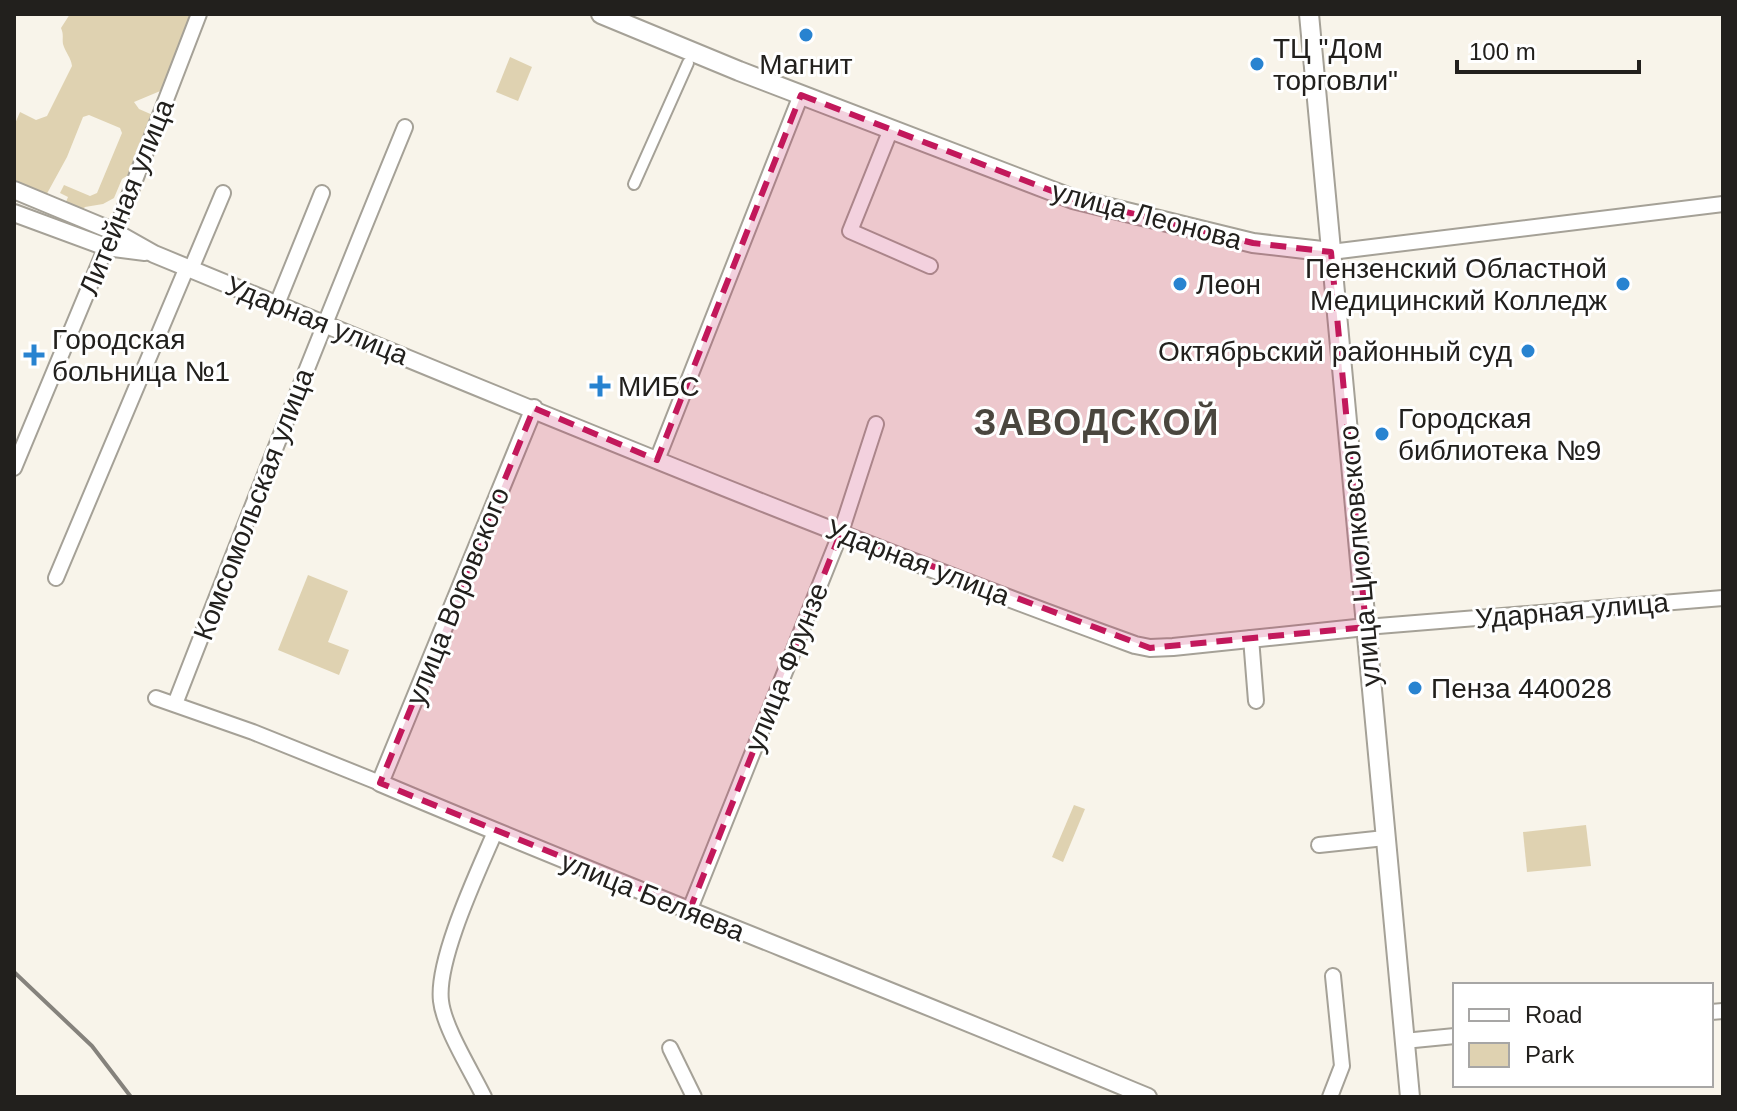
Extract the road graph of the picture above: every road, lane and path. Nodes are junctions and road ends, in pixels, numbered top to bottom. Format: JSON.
{"nodes":[{"id":1,"x":199,"y":14,"type":"edge"},
{"id":2,"x":601,"y":14,"type":"edge"},
{"id":3,"x":1309,"y":14,"type":"edge"},
{"id":4,"x":688,"y":63,"type":"dead end"},
{"id":5,"x":801,"y":95,"type":"junction"},
{"id":6,"x":405,"y":127,"type":"dead end"},
{"id":7,"x":891,"y":129,"type":"junction"},
{"id":8,"x":634,"y":184,"type":"dead end"},
{"id":9,"x":14,"y":190,"type":"edge"},
{"id":10,"x":223,"y":193,"type":"dead end"},
{"id":11,"x":322,"y":193,"type":"dead end"},
{"id":12,"x":1723,"y":204,"type":"edge"},
{"id":13,"x":14,"y":213,"type":"edge"},
{"id":14,"x":115,"y":232,"type":"junction"},
{"id":15,"x":106,"y":247,"type":"junction"},
{"id":16,"x":1331,"y":252,"type":"junction"},
{"id":17,"x":154,"y":254,"type":"junction"},
{"id":18,"x":930,"y":266,"type":"dead end"},
{"id":19,"x":189,"y":268,"type":"junction"},
{"id":20,"x":277,"y":304,"type":"junction"},
{"id":21,"x":325,"y":323,"type":"junction"},
{"id":22,"x":534,"y":408,"type":"junction"},
{"id":23,"x":876,"y":424,"type":"dead end"},
{"id":24,"x":657,"y":460,"type":"junction"},
{"id":25,"x":14,"y":468,"type":"edge"},
{"id":26,"x":841,"y":532,"type":"junction"},
{"id":27,"x":56,"y":578,"type":"dead end"},
{"id":28,"x":1723,"y":598,"type":"edge"},
{"id":29,"x":1366,"y":627,"type":"junction"},
{"id":30,"x":1251,"y":638,"type":"junction"},
{"id":31,"x":156,"y":698,"type":"dead end"},
{"id":32,"x":1256,"y":701,"type":"dead end"},
{"id":33,"x":175,"y":704,"type":"junction"},
{"id":34,"x":380,"y":783,"type":"junction"},
{"id":35,"x":495,"y":832,"type":"junction"},
{"id":36,"x":1385,"y":838,"type":"junction"},
{"id":37,"x":1319,"y":845,"type":"dead end"},
{"id":38,"x":690,"y":909,"type":"junction"},
{"id":39,"x":1333,"y":976,"type":"dead end"},
{"id":40,"x":1453,"y":1036,"type":"edge"},
{"id":41,"x":1404,"y":1041,"type":"junction"},
{"id":42,"x":670,"y":1048,"type":"dead end"},
{"id":43,"x":484,"y":1097,"type":"edge"},
{"id":44,"x":694,"y":1097,"type":"edge"},
{"id":45,"x":1148,"y":1097,"type":"edge"},
{"id":46,"x":1330,"y":1097,"type":"edge"},
{"id":47,"x":1410,"y":1097,"type":"edge"}],
"edges":[{"from":1,"to":14,"type":"street","name":"Литейная улица"},
{"from":2,"to":5,"type":"main road","name":"улица Леонова"},
{"from":3,"to":16,"type":"main road","name":"улица Циолковского"},
{"from":4,"to":8,"type":"street"},
{"from":5,"to":7,"type":"main road","name":"улица Леонова"},
{"from":5,"to":24,"type":"street"},
{"from":6,"to":21,"type":"street","name":"Комсомольская улица"},
{"from":7,"to":16,"type":"main road","name":"улица Леонова"},
{"from":7,"to":18,"type":"street"},
{"from":9,"to":14,"type":"street","name":"Ударная улица"},
{"from":10,"to":19,"type":"street"},
{"from":11,"to":20,"type":"street"},
{"from":12,"to":16,"type":"street","name":"улица Леонова"},
{"from":13,"to":15,"type":"street","name":"Ударная улица"},
{"from":14,"to":15,"type":"street","name":"Литейная улица"},
{"from":14,"to":17,"type":"street","name":"Ударная улица"},
{"from":15,"to":17,"type":"street","name":"Ударная улица"},
{"from":15,"to":25,"type":"street","name":"Литейная улица"},
{"from":16,"to":29,"type":"main road","name":"улица Циолковского"},
{"from":17,"to":19,"type":"street","name":"Ударная улица"},
{"from":19,"to":20,"type":"street","name":"Ударная улица"},
{"from":19,"to":27,"type":"street"},
{"from":20,"to":21,"type":"street","name":"Ударная улица"},
{"from":21,"to":22,"type":"street","name":"Ударная улица"},
{"from":21,"to":33,"type":"street","name":"Комсомольская улица"},
{"from":22,"to":24,"type":"street","name":"Ударная улица"},
{"from":22,"to":34,"type":"street","name":"улица Воровского"},
{"from":23,"to":26,"type":"street","name":"улица Фрунзе"},
{"from":24,"to":26,"type":"street","name":"Ударная улица"},
{"from":26,"to":30,"type":"street","name":"Ударная улица"},
{"from":26,"to":38,"type":"street","name":"улица Фрунзе"},
{"from":28,"to":29,"type":"street","name":"Ударная улица"},
{"from":29,"to":30,"type":"street","name":"Ударная улица"},
{"from":29,"to":36,"type":"main road","name":"улица Циолковского"},
{"from":30,"to":32,"type":"street"},
{"from":31,"to":33,"type":"street","name":"улица Беляева"},
{"from":33,"to":34,"type":"street","name":"улица Беляева"},
{"from":34,"to":35,"type":"street","name":"улица Беляева"},
{"from":35,"to":38,"type":"street","name":"улица Беляева"},
{"from":35,"to":43,"type":"street"},
{"from":36,"to":37,"type":"street"},
{"from":36,"to":41,"type":"main road","name":"улица Циолковского"},
{"from":38,"to":45,"type":"street","name":"улица Беляева"},
{"from":39,"to":46,"type":"street"},
{"from":40,"to":41,"type":"street"},
{"from":41,"to":47,"type":"main road","name":"улица Циолковского"},
{"from":42,"to":44,"type":"street"}]}
